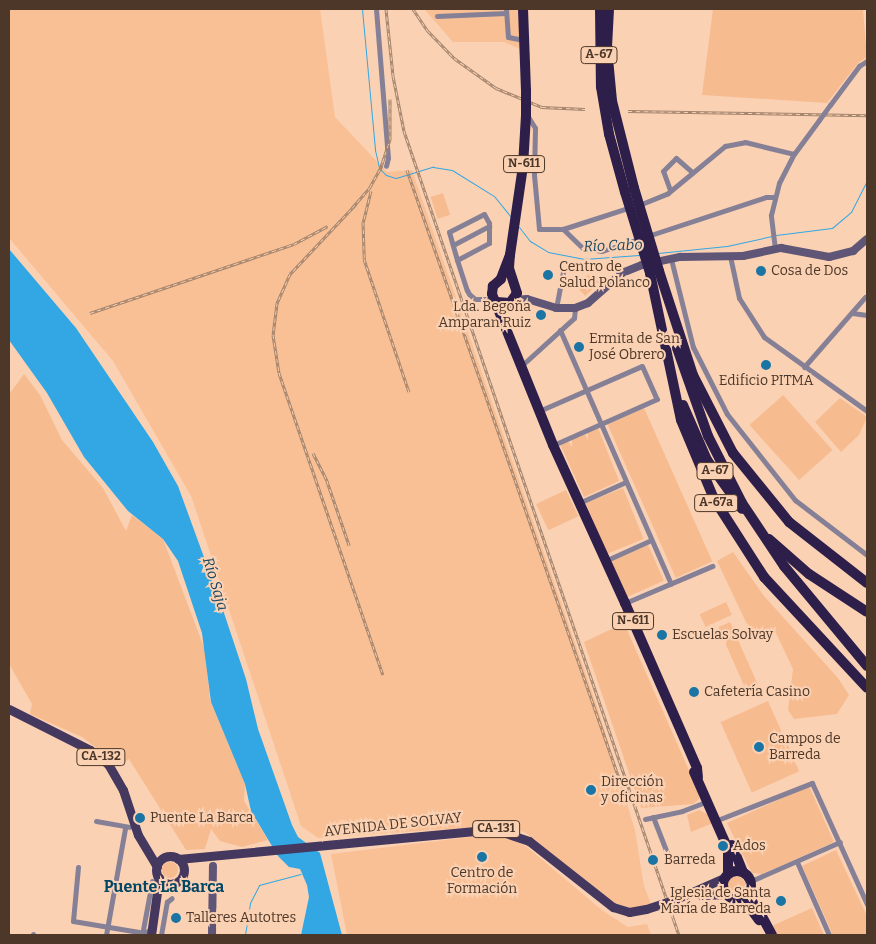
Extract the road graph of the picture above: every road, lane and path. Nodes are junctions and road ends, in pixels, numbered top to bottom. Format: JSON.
{"nodes":[{"id":1,"x":376,"y":9,"type":"edge"},
{"id":2,"x":523,"y":9,"type":"edge"},
{"id":3,"x":600,"y":9,"type":"edge"},
{"id":4,"x":608,"y":9,"type":"edge"},
{"id":5,"x":506,"y":11,"type":"edge"},
{"id":6,"x":436,"y":16,"type":"dead end"},
{"id":7,"x":524,"y":40,"type":"junction"},
{"id":8,"x":867,"y":61,"type":"edge"},
{"id":9,"x":526,"y":115,"type":"junction"},
{"id":10,"x":794,"y":154,"type":"junction"},
{"id":11,"x":386,"y":166,"type":"dead end"},
{"id":12,"x":692,"y":172,"type":"junction"},
{"id":13,"x":630,"y":190,"type":"junction"},
{"id":14,"x":670,"y":190,"type":"junction"},
{"id":15,"x":775,"y":197,"type":"junction"},
{"id":16,"x":489,"y":226,"type":"junction"},
{"id":17,"x":563,"y":229,"type":"junction"},
{"id":18,"x":867,"y":239,"type":"edge"},
{"id":19,"x":452,"y":245,"type":"junction"},
{"id":20,"x":775,"y":245,"type":"junction"},
{"id":21,"x":510,"y":255,"type":"junction"},
{"id":22,"x":730,"y":256,"type":"junction"},
{"id":23,"x":671,"y":259,"type":"junction"},
{"id":24,"x":457,"y":260,"type":"junction"},
{"id":25,"x":563,"y":271,"type":"dead end"},
{"id":26,"x":654,"y":272,"type":"junction"},
{"id":27,"x":501,"y":279,"type":"junction"},
{"id":28,"x":515,"y":284,"type":"junction"},
{"id":29,"x":494,"y":297,"type":"junction"},
{"id":30,"x":865,"y":297,"type":"dead end"},
{"id":31,"x":512,"y":301,"type":"junction"},
{"id":32,"x":538,"y":302,"type":"junction"},
{"id":33,"x":556,"y":308,"type":"junction"},
{"id":34,"x":575,"y":308,"type":"junction"},
{"id":35,"x":852,"y":313,"type":"junction"},
{"id":36,"x":867,"y":315,"type":"edge"},
{"id":37,"x":506,"y":323,"type":"junction"},
{"id":38,"x":560,"y":330,"type":"junction"},
{"id":39,"x":520,"y":367,"type":"junction"},
{"id":40,"x":804,"y":367,"type":"junction"},
{"id":41,"x":586,"y":390,"type":"junction"},
{"id":42,"x":867,"y":411,"type":"edge"},
{"id":43,"x":538,"y":412,"type":"junction"},
{"id":44,"x":601,"y":424,"type":"junction"},
{"id":45,"x":553,"y":445,"type":"junction"},
{"id":46,"x":563,"y":467,"type":"junction"},
{"id":47,"x":626,"y":482,"type":"junction"},
{"id":48,"x":581,"y":502,"type":"junction"},
{"id":49,"x":651,"y":540,"type":"junction"},
{"id":50,"x":867,"y":554,"type":"edge"},
{"id":51,"x":606,"y":560,"type":"junction"},
{"id":52,"x":712,"y":566,"type":"dead end"},
{"id":53,"x":867,"y":583,"type":"edge"},
{"id":54,"x":671,"y":584,"type":"junction"},
{"id":55,"x":625,"y":603,"type":"junction"},
{"id":56,"x":867,"y":612,"type":"edge"},
{"id":57,"x":867,"y":666,"type":"edge"},
{"id":58,"x":867,"y":688,"type":"edge"},
{"id":59,"x":9,"y":709,"type":"edge"},
{"id":60,"x":698,"y":777,"type":"junction"},
{"id":61,"x":711,"y":810,"type":"junction"},
{"id":62,"x":653,"y":817,"type":"junction"},
{"id":63,"x":645,"y":819,"type":"dead end"},
{"id":64,"x":96,"y":821,"type":"dead end"},
{"id":65,"x":142,"y":840,"type":"junction"},
{"id":66,"x":840,"y":842,"type":"junction"},
{"id":67,"x":169,"y":856,"type":"junction"},
{"id":68,"x":669,"y":858,"type":"dead end"},
{"id":69,"x":178,"y":859,"type":"junction"},
{"id":70,"x":213,"y":862,"type":"junction"},
{"id":71,"x":797,"y":862,"type":"junction"},
{"id":72,"x":78,"y":867,"type":"dead end"},
{"id":73,"x":157,"y":867,"type":"junction"},
{"id":74,"x":743,"y":872,"type":"junction"},
{"id":75,"x":183,"y":874,"type":"junction"},
{"id":76,"x":726,"y":876,"type":"junction"},
{"id":77,"x":155,"y":880,"type":"junction"},
{"id":78,"x":751,"y":881,"type":"junction"},
{"id":79,"x":172,"y":884,"type":"junction"},
{"id":80,"x":749,"y":892,"type":"junction"},
{"id":81,"x":726,"y":894,"type":"junction"},
{"id":82,"x":172,"y":898,"type":"dead end"},
{"id":83,"x":679,"y":899,"type":"junction"},
{"id":84,"x":737,"y":899,"type":"junction"},
{"id":85,"x":867,"y":904,"type":"edge"},
{"id":86,"x":107,"y":927,"type":"junction"},
{"id":87,"x":149,"y":934,"type":"edge"},
{"id":88,"x":106,"y":935,"type":"edge"},
{"id":89,"x":161,"y":935,"type":"edge"},
{"id":90,"x":212,"y":935,"type":"edge"},
{"id":91,"x":766,"y":935,"type":"edge"},
{"id":92,"x":772,"y":935,"type":"edge"},
{"id":93,"x":829,"y":935,"type":"edge"}],
"edges":[{"from":1,"to":11,"type":"street"},
{"from":2,"to":7,"type":"highway","number":"N-611"},
{"from":3,"to":13,"type":"highway","number":"A-67"},
{"from":4,"to":13,"type":"highway","number":"A-67"},
{"from":5,"to":6,"type":"street"},
{"from":5,"to":7,"type":"street"},
{"from":7,"to":9,"type":"highway","number":"N-611","bridge":true},
{"from":8,"to":10,"type":"street","bridge":true},
{"from":9,"to":17,"type":"street"},
{"from":9,"to":21,"type":"highway","number":"N-611"},
{"from":10,"to":12,"type":"street"},
{"from":10,"to":15,"type":"street"},
{"from":12,"to":14,"type":"street"},
{"from":12,"to":14,"type":"street"},
{"from":13,"to":26,"type":"highway","number":"A-67","bridge":true},
{"from":14,"to":17,"type":"street"},
{"from":15,"to":17,"type":"street"},
{"from":15,"to":20,"type":"street"},
{"from":16,"to":19,"type":"street"},
{"from":16,"to":19,"type":"street"},
{"from":16,"to":24,"type":"street"},
{"from":18,"to":20,"type":"street"},
{"from":19,"to":24,"type":"street"},
{"from":20,"to":22,"type":"street"},
{"from":21,"to":27,"type":"highway","number":"N-611"},
{"from":21,"to":28,"type":"highway","number":"N-611"},
{"from":22,"to":23,"type":"street"},
{"from":22,"to":40,"type":"street"},
{"from":23,"to":34,"type":"street"},
{"from":23,"to":50,"type":"street"},
{"from":24,"to":29,"type":"street"},
{"from":25,"to":33,"type":"street"},
{"from":26,"to":53,"type":"highway","number":"A-67"},
{"from":26,"to":56,"type":"highway","number":"A-67"},
{"from":26,"to":57,"type":"highway","number":"A-67a","bridge":true},
{"from":26,"to":58,"type":"highway","number":"A-67a"},
{"from":27,"to":28,"type":"highway"},
{"from":27,"to":29,"type":"highway","number":"N-611"},
{"from":28,"to":31,"type":"highway","number":"N-611"},
{"from":28,"to":32,"type":"street"},
{"from":29,"to":31,"type":"highway"},
{"from":29,"to":37,"type":"highway","number":"N-611"},
{"from":30,"to":35,"type":"street"},
{"from":31,"to":32,"type":"street"},
{"from":31,"to":37,"type":"highway","number":"N-611"},
{"from":32,"to":33,"type":"street"},
{"from":33,"to":34,"type":"street"},
{"from":34,"to":38,"type":"street"},
{"from":35,"to":36,"type":"street"},
{"from":35,"to":40,"type":"street"},
{"from":37,"to":39,"type":"highway","number":"N-611"},
{"from":38,"to":39,"type":"street"},
{"from":38,"to":41,"type":"street"},
{"from":39,"to":43,"type":"highway","number":"N-611"},
{"from":40,"to":42,"type":"street"},
{"from":41,"to":43,"type":"street"},
{"from":41,"to":44,"type":"street"},
{"from":41,"to":44,"type":"street"},
{"from":43,"to":45,"type":"highway","number":"N-611"},
{"from":44,"to":45,"type":"street"},
{"from":44,"to":47,"type":"street"},
{"from":45,"to":46,"type":"highway","number":"N-611"},
{"from":46,"to":48,"type":"highway","number":"N-611"},
{"from":46,"to":60,"type":"highway","number":"N-611"},
{"from":47,"to":48,"type":"street"},
{"from":47,"to":49,"type":"street"},
{"from":48,"to":51,"type":"highway","number":"N-611"},
{"from":49,"to":51,"type":"street"},
{"from":49,"to":54,"type":"street"},
{"from":51,"to":55,"type":"highway","number":"N-611"},
{"from":52,"to":54,"type":"street"},
{"from":54,"to":55,"type":"street"},
{"from":55,"to":60,"type":"highway","number":"N-611"},
{"from":59,"to":65,"type":"main road","number":"CA-132"},
{"from":60,"to":61,"type":"highway","number":"N-611"},
{"from":61,"to":62,"type":"street"},
{"from":61,"to":66,"type":"street"},
{"from":61,"to":74,"type":"highway","number":"N-611"},
{"from":61,"to":76,"type":"highway","number":"N-611"},
{"from":62,"to":63,"type":"street"},
{"from":62,"to":68,"type":"street"},
{"from":64,"to":86,"type":"street"},
{"from":65,"to":67,"type":"main road"},
{"from":65,"to":73,"type":"main road","number":"CA-132"},
{"from":66,"to":71,"type":"street"},
{"from":66,"to":85,"type":"street"},
{"from":67,"to":69,"type":"main road","number":"CA-131"},
{"from":67,"to":73,"type":"main road"},
{"from":69,"to":70,"type":"main road","number":"CA-131"},
{"from":69,"to":75,"type":"main road"},
{"from":70,"to":75,"type":"main road","number":"CA-131"},
{"from":70,"to":83,"type":"main road","name":"AVENIDA DE SOLVAY","number":"CA-131","bridge":true},
{"from":70,"to":90,"type":"street"},
{"from":71,"to":78,"type":"street"},
{"from":71,"to":93,"type":"street"},
{"from":72,"to":86,"type":"street"},
{"from":73,"to":77,"type":"main road"},
{"from":74,"to":76,"type":"highway"},
{"from":74,"to":78,"type":"highway","number":"N-611"},
{"from":75,"to":79,"type":"main road","number":"CA-131"},
{"from":76,"to":81,"type":"highway","number":"N-611"},
{"from":76,"to":83,"type":"main road","number":"CA-131"},
{"from":77,"to":79,"type":"main road"},
{"from":77,"to":87,"type":"main road"},
{"from":78,"to":80,"type":"highway"},
{"from":79,"to":87,"type":"main road","number":"CA-131"},
{"from":80,"to":84,"type":"highway"},
{"from":80,"to":92,"type":"highway"},
{"from":81,"to":83,"type":"main road","number":"CA-131"},
{"from":81,"to":84,"type":"highway"},
{"from":82,"to":89,"type":"street"},
{"from":84,"to":91,"type":"highway"},
{"from":86,"to":87,"type":"street"},
{"from":86,"to":88,"type":"street"}]}
